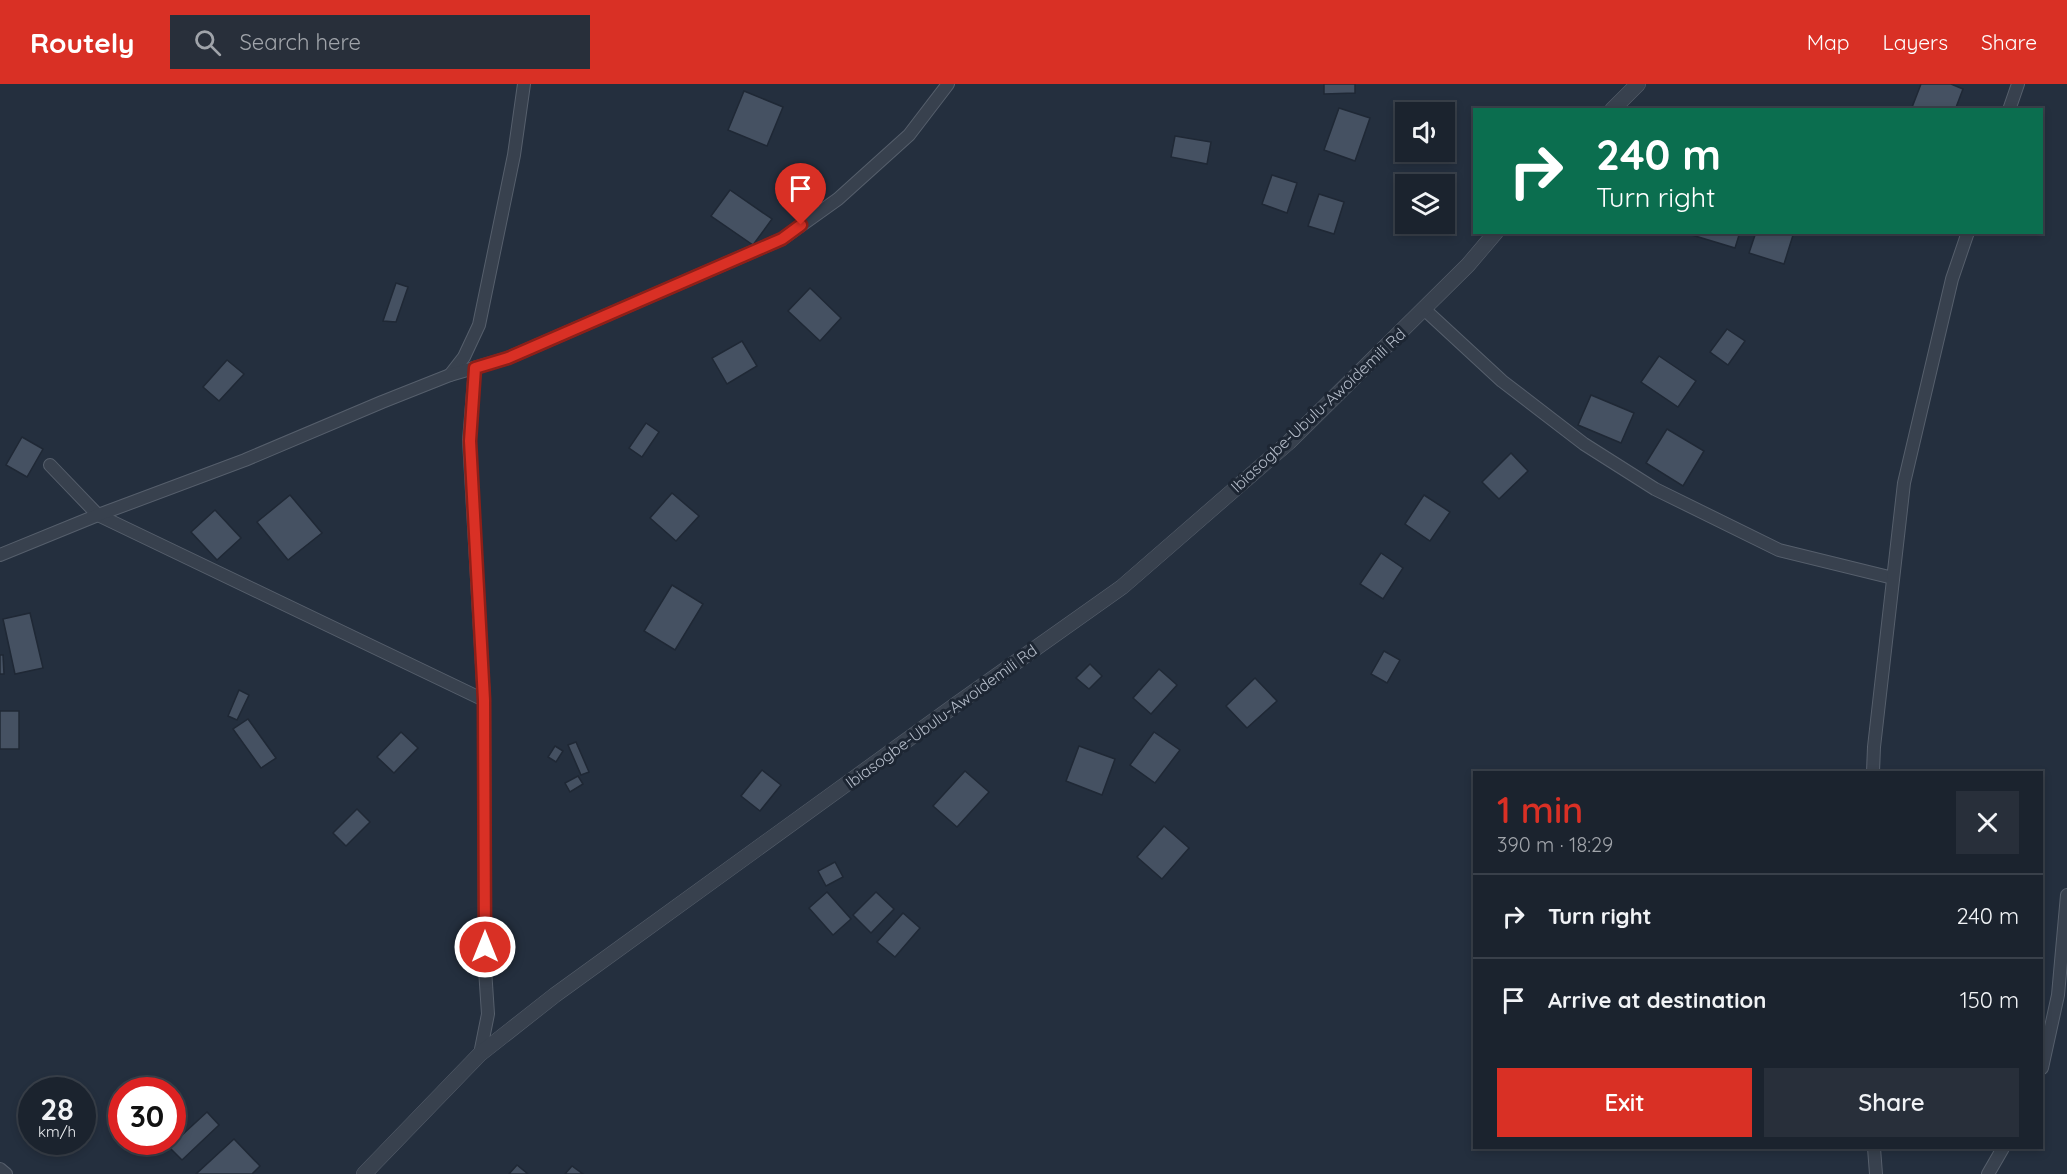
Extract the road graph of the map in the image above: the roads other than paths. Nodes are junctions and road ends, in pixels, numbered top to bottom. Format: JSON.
{"nodes":[{"id":1,"x":524,"y":84,"type":"edge"},
{"id":2,"x":948,"y":84,"type":"edge"},
{"id":3,"x":1638,"y":84,"type":"edge"},
{"id":4,"x":2018,"y":84,"type":"edge"},
{"id":5,"x":1614,"y":108,"type":"edge"},
{"id":6,"x":2010,"y":108,"type":"edge"},
{"id":7,"x":1494,"y":234,"type":"edge"},
{"id":8,"x":1967,"y":234,"type":"edge"},
{"id":9,"x":1424,"y":309,"type":"junction"},
{"id":10,"x":475,"y":368,"type":"junction"},
{"id":11,"x":450,"y":375,"type":"junction"},
{"id":12,"x":50,"y":465,"type":"dead end"},
{"id":13,"x":98,"y":515,"type":"junction"},
{"id":14,"x":0,"y":555,"type":"edge"},
{"id":15,"x":1893,"y":578,"type":"junction"},
{"id":16,"x":484,"y":700,"type":"junction"},
{"id":17,"x":1873,"y":771,"type":"edge"},
{"id":18,"x":2067,"y":895,"type":"edge"},
{"id":19,"x":480,"y":1054,"type":"junction"},
{"id":20,"x":2043,"y":1063,"type":"edge"},
{"id":21,"x":1874,"y":1149,"type":"edge"},
{"id":22,"x":2002,"y":1149,"type":"edge"},
{"id":23,"x":0,"y":1169,"type":"edge"},
{"id":24,"x":6,"y":1174,"type":"edge"},
{"id":25,"x":364,"y":1174,"type":"edge"},
{"id":26,"x":1876,"y":1174,"type":"edge"},
{"id":27,"x":1988,"y":1174,"type":"edge"}],
"edges":[{"from":1,"to":11,"type":"street"},
{"from":2,"to":10,"type":"street"},
{"from":3,"to":5,"type":"street"},
{"from":4,"to":6,"type":"street"},
{"from":7,"to":9,"type":"street","name":"Ibiasogbe-Ubulu-Awoidemili Rd"},
{"from":8,"to":15,"type":"street"},
{"from":9,"to":15,"type":"street"},
{"from":9,"to":19,"type":"street","name":"Ibiasogbe-Ubulu-Awoidemili Rd"},
{"from":10,"to":11,"type":"street"},
{"from":10,"to":16,"type":"street"},
{"from":11,"to":13,"type":"street"},
{"from":12,"to":13,"type":"street"},
{"from":13,"to":14,"type":"street"},
{"from":13,"to":16,"type":"street"},
{"from":15,"to":17,"type":"street"},
{"from":16,"to":19,"type":"street"},
{"from":18,"to":20,"type":"street"},
{"from":19,"to":25,"type":"street","name":"Ibiasogbe-Ubulu-Awoidemili Rd"},
{"from":21,"to":26,"type":"street"},
{"from":22,"to":27,"type":"street"},
{"from":23,"to":24,"type":"street"}]}
